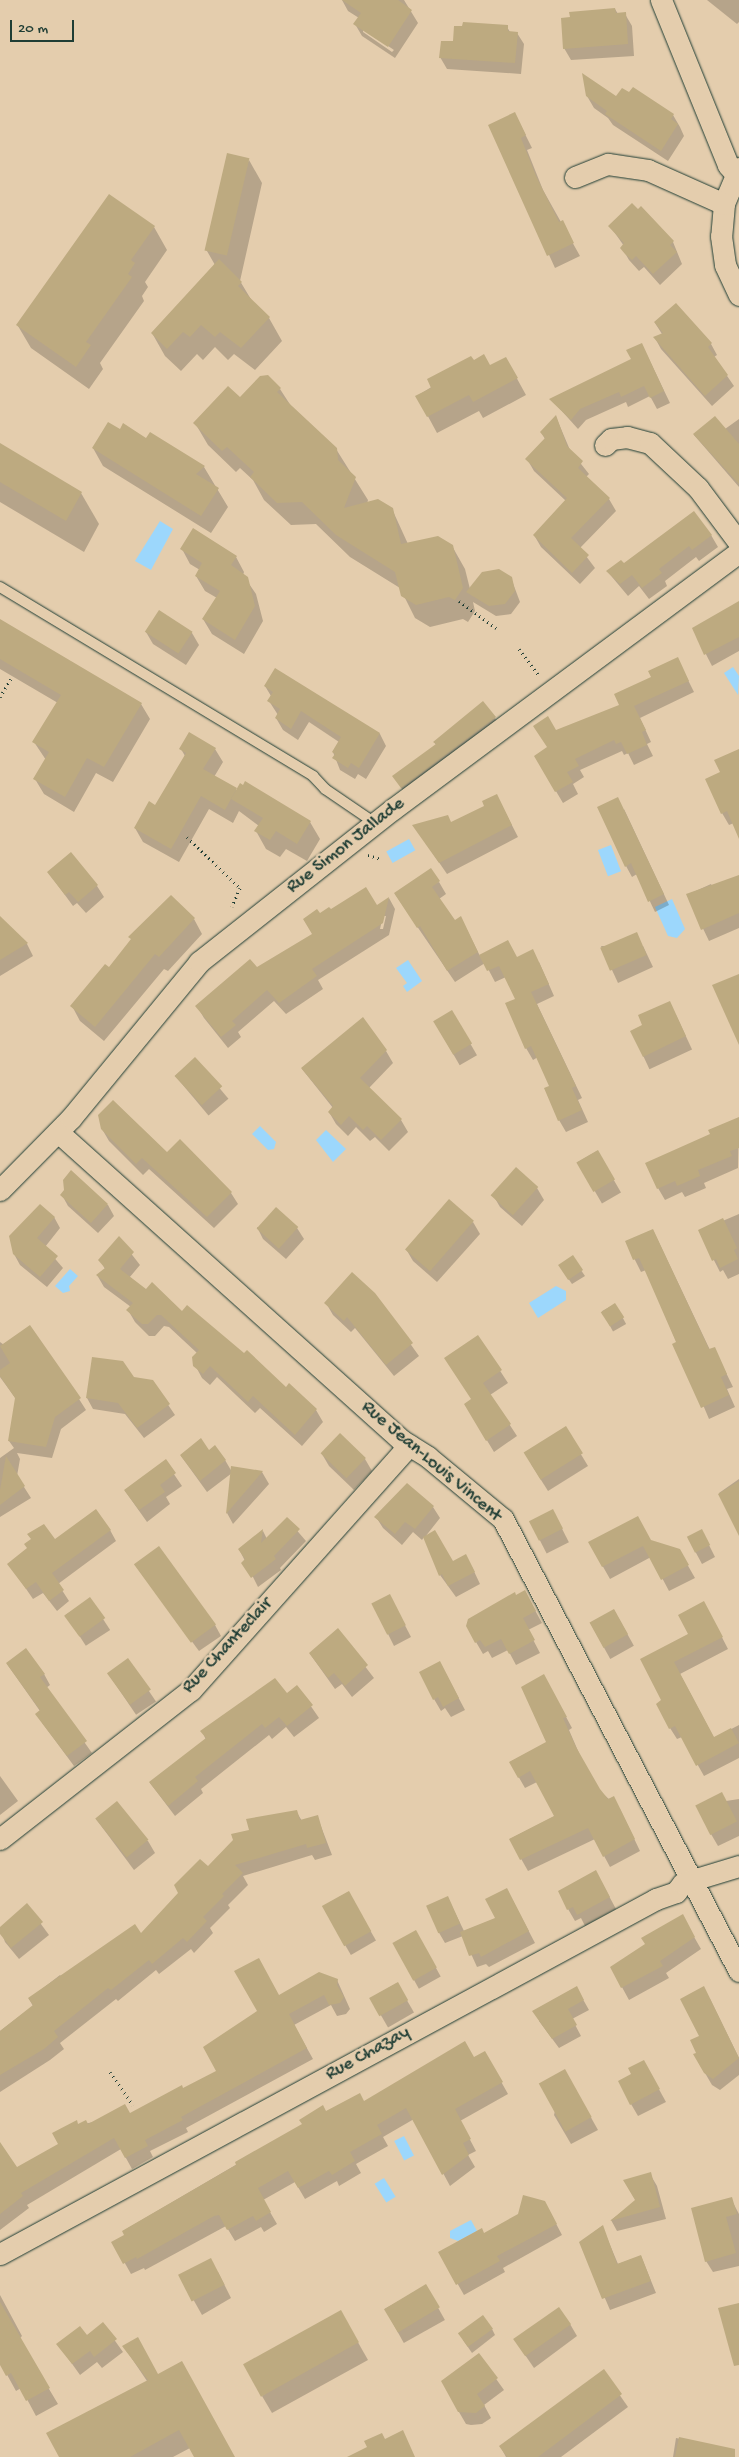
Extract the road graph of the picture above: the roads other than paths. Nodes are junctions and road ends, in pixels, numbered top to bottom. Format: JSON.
{"nodes":[{"id":1,"x":661,"y":0,"type":"edge"},
{"id":2,"x":737,"y":171,"type":"edge"},
{"id":3,"x":575,"y":177,"type":"dead end"},
{"id":4,"x":724,"y":204,"type":"junction"},
{"id":5,"x":739,"y":295,"type":"edge"},
{"id":6,"x":604,"y":445,"type":"dead end"},
{"id":7,"x":739,"y":543,"type":"edge"},
{"id":8,"x":739,"y":552,"type":"edge"},
{"id":9,"x":0,"y":587,"type":"edge"},
{"id":10,"x":375,"y":823,"type":"junction"},
{"id":11,"x":58,"y":1132,"type":"junction"},
{"id":12,"x":0,"y":1190,"type":"edge"},
{"id":13,"x":409,"y":1445,"type":"junction"},
{"id":14,"x":0,"y":1839,"type":"edge"},
{"id":15,"x":739,"y":1866,"type":"edge"},
{"id":16,"x":691,"y":1879,"type":"junction"},
{"id":17,"x":739,"y":1971,"type":"edge"},
{"id":18,"x":0,"y":2254,"type":"edge"}],
"edges":[{"from":1,"to":2,"type":"street"},
{"from":2,"to":4,"type":"street"},
{"from":3,"to":4,"type":"street"},
{"from":4,"to":5,"type":"street"},
{"from":6,"to":7,"type":"street"},
{"from":8,"to":10,"type":"street","name":"Rue Simon Jallade"},
{"from":9,"to":10,"type":"lane"},
{"from":10,"to":11,"type":"street","name":"Rue Simon Jallade"},
{"from":11,"to":12,"type":"street","name":"Rue Simon Jallade"},
{"from":11,"to":13,"type":"street","name":"Rue Jean-Louis Vincent"},
{"from":13,"to":14,"type":"street","name":"Rue Chanteclair"},
{"from":13,"to":16,"type":"street","name":"Rue Jean-Louis Vincent"},
{"from":15,"to":16,"type":"street","name":"Rue Chazay"},
{"from":16,"to":17,"type":"street","name":"Rue Jean-Louis Vincent"},
{"from":16,"to":18,"type":"street","name":"Rue Chazay"}]}
